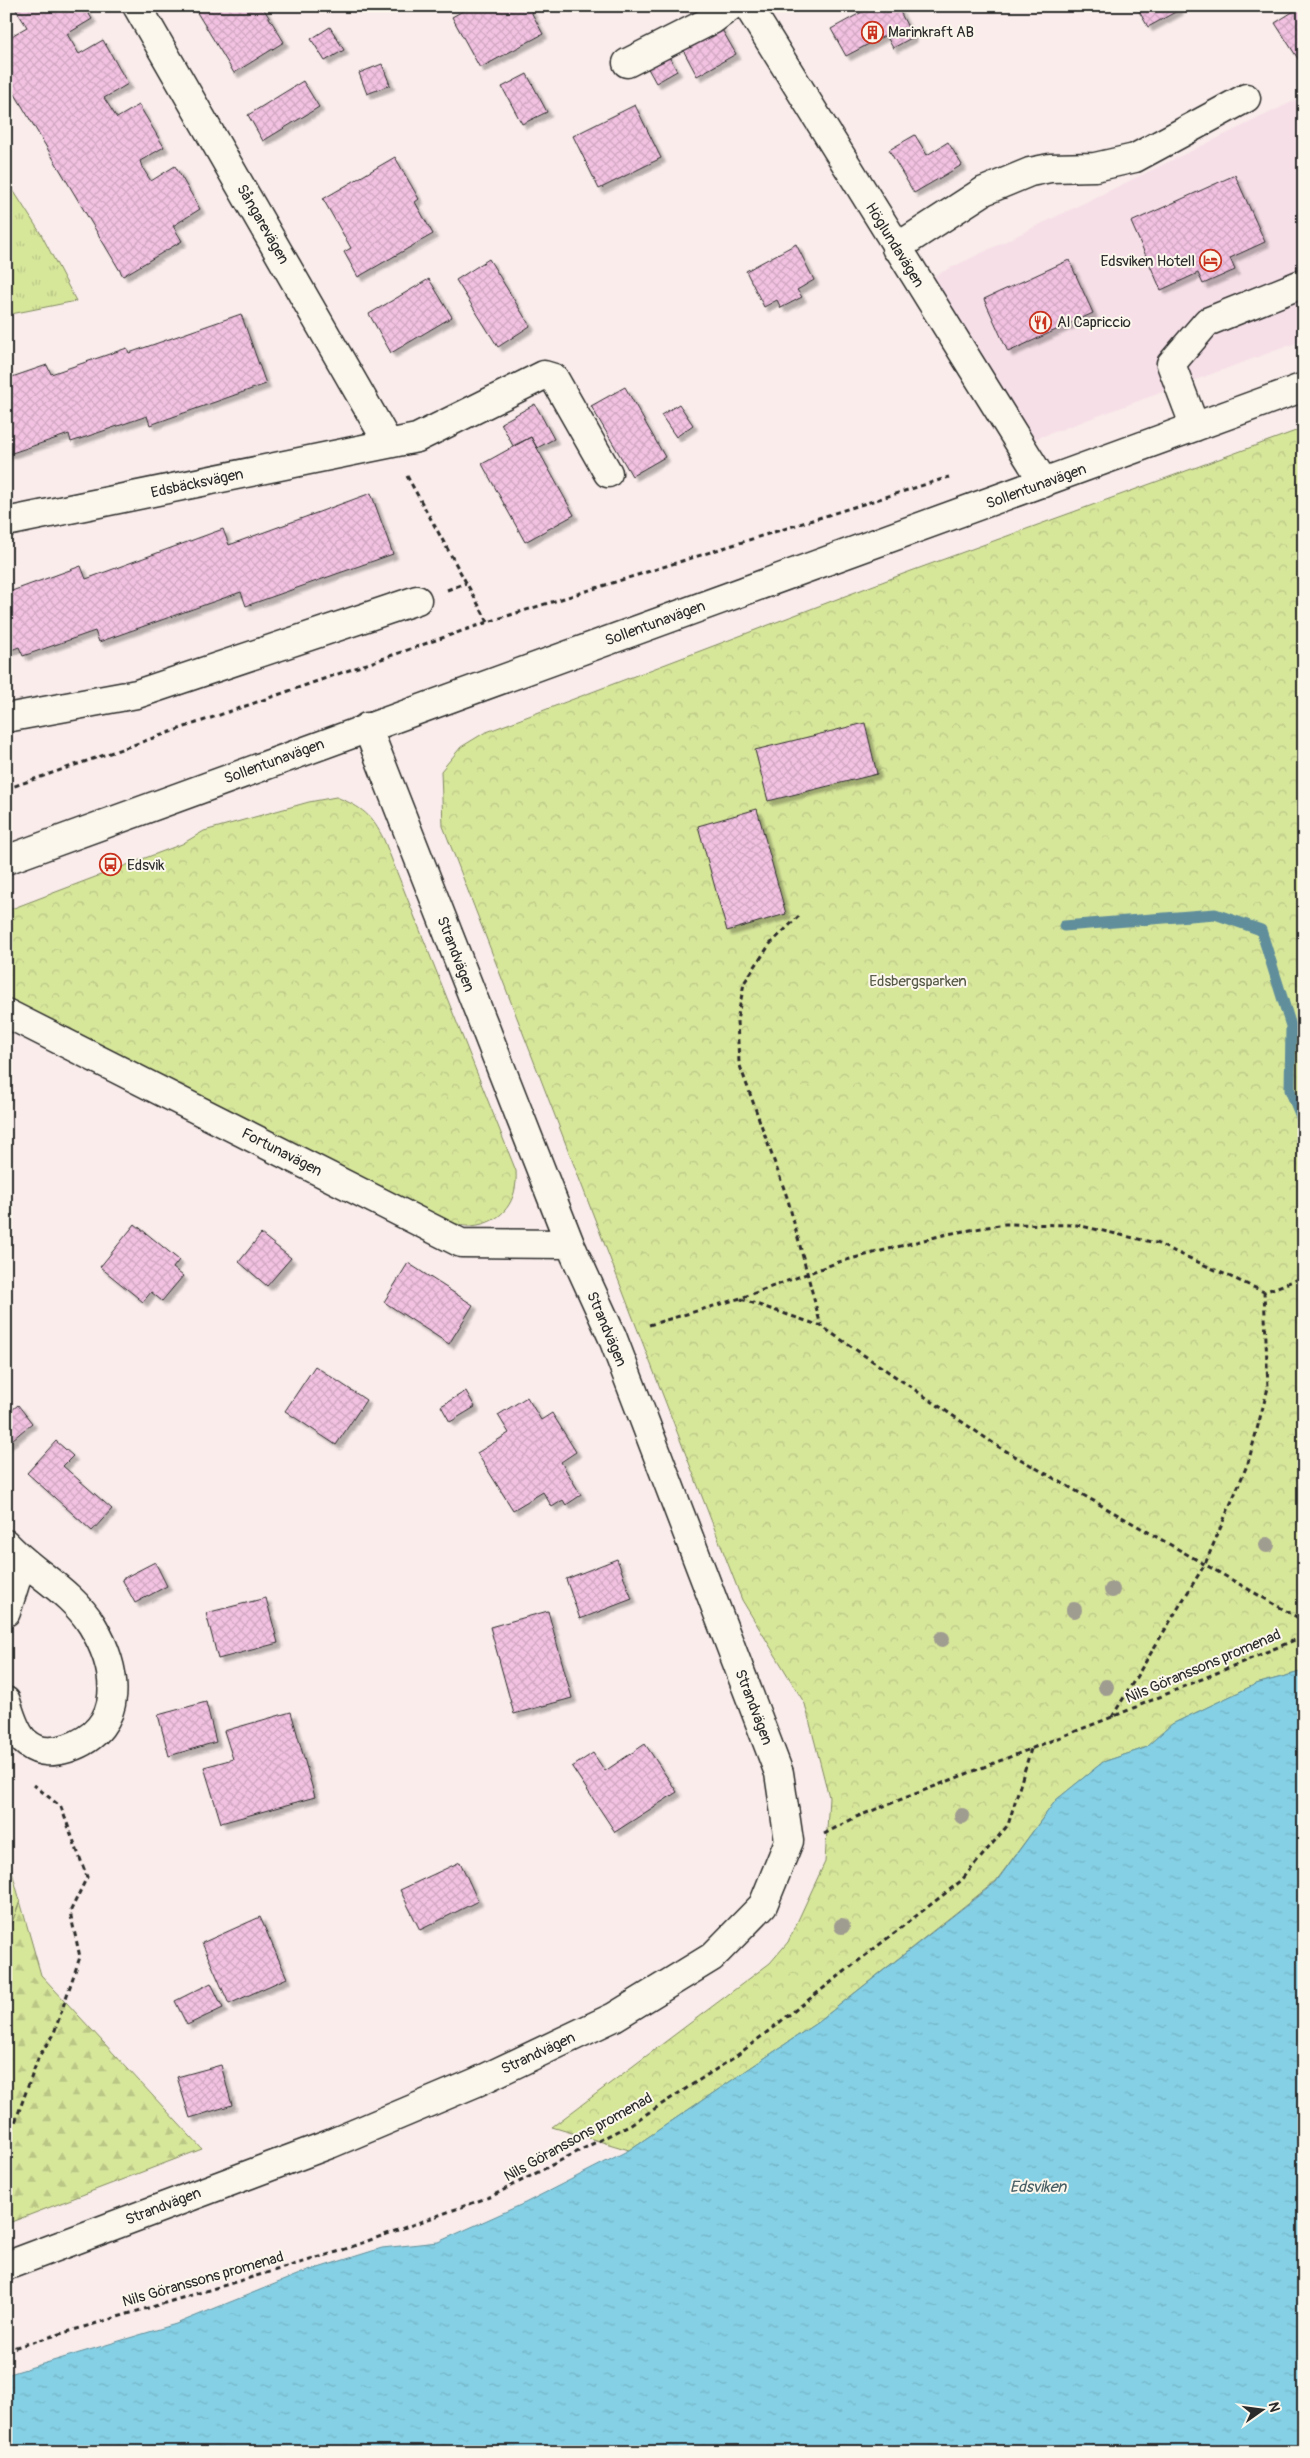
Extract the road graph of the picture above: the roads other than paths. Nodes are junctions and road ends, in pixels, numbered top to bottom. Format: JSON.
{"nodes":[{"id":1,"x":136,"y":6,"type":"edge"},
{"id":2,"x":731,"y":6,"type":"edge"},
{"id":3,"x":748,"y":6,"type":"edge"},
{"id":4,"x":627,"y":63,"type":"dead end"},
{"id":5,"x":1246,"y":98,"type":"dead end"},
{"id":6,"x":896,"y":248,"type":"junction"},
{"id":7,"x":1304,"y":283,"type":"edge"},
{"id":8,"x":1304,"y":387,"type":"edge"},
{"id":9,"x":1195,"y":427,"type":"junction"},
{"id":10,"x":388,"y":443,"type":"junction"},
{"id":11,"x":608,"y":473,"type":"dead end"},
{"id":12,"x":1044,"y":483,"type":"junction"},
{"id":13,"x":6,"y":522,"type":"edge"},
{"id":14,"x":417,"y":600,"type":"dead end"},
{"id":15,"x":6,"y":718,"type":"edge"},
{"id":16,"x":367,"y":727,"type":"junction"},
{"id":17,"x":6,"y":860,"type":"edge"},
{"id":18,"x":6,"y":1012,"type":"edge"},
{"id":19,"x":570,"y":1244,"type":"junction"},
{"id":20,"x":14,"y":1553,"type":"edge"},
{"id":21,"x":6,"y":1612,"type":"edge"},
{"id":22,"x":6,"y":1701,"type":"edge"},
{"id":23,"x":6,"y":2266,"type":"edge"}],
"edges":[{"from":1,"to":10,"type":"street","name":"Sångarevägen"},
{"from":2,"to":4,"type":"street"},
{"from":3,"to":6,"type":"street","name":"Höglundavägen"},
{"from":5,"to":6,"type":"street"},
{"from":6,"to":12,"type":"street","name":"Höglundavägen"},
{"from":7,"to":9,"type":"street"},
{"from":8,"to":9,"type":"street","name":"Sollentunavägen"},
{"from":9,"to":12,"type":"street","name":"Sollentunavägen"},
{"from":10,"to":11,"type":"street","name":"Edsbäcksvägen"},
{"from":10,"to":13,"type":"street","name":"Edsbäcksvägen"},
{"from":12,"to":16,"type":"street","name":"Sollentunavägen"},
{"from":14,"to":15,"type":"street"},
{"from":16,"to":17,"type":"street","name":"Sollentunavägen"},
{"from":16,"to":19,"type":"street","name":"Strandvägen"},
{"from":18,"to":19,"type":"street","name":"Fortunavägen"},
{"from":19,"to":23,"type":"street","name":"Strandvägen"},
{"from":20,"to":21,"type":"street"},
{"from":20,"to":22,"type":"street"}]}
